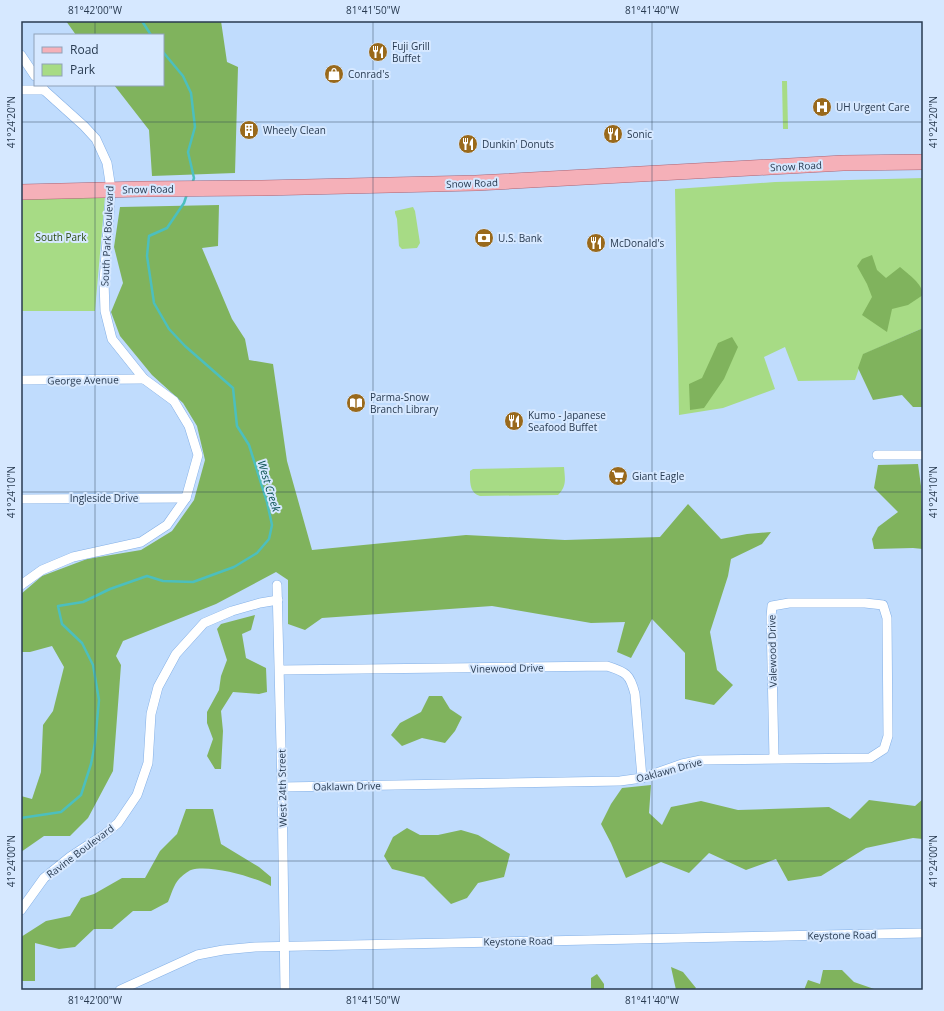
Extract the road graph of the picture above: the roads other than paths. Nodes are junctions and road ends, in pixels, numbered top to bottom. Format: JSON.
{"nodes":[{"id":1,"x":21,"y":55,"type":"edge"},
{"id":2,"x":34,"y":74,"type":"edge"},
{"id":3,"x":43,"y":87,"type":"edge"},
{"id":4,"x":21,"y":90,"type":"edge"},
{"id":5,"x":923,"y":162,"type":"edge"},
{"id":6,"x":112,"y":189,"type":"junction"},
{"id":7,"x":21,"y":192,"type":"edge"},
{"id":8,"x":144,"y":379,"type":"junction"},
{"id":9,"x":21,"y":380,"type":"edge"},
{"id":10,"x":923,"y":455,"type":"edge"},
{"id":11,"x":877,"y":456,"type":"dead end"},
{"id":12,"x":186,"y":498,"type":"junction"},
{"id":13,"x":21,"y":499,"type":"edge"},
{"id":14,"x":21,"y":585,"type":"edge"},
{"id":15,"x":278,"y":585,"type":"dead end"},
{"id":16,"x":278,"y":600,"type":"junction"},
{"id":17,"x":883,"y":605,"type":"joint"},
{"id":18,"x":280,"y":670,"type":"junction"},
{"id":19,"x":774,"y":759,"type":"junction"},
{"id":20,"x":642,"y":778,"type":"junction"},
{"id":21,"x":282,"y":787,"type":"junction"},
{"id":22,"x":21,"y":910,"type":"edge"},
{"id":23,"x":923,"y":933,"type":"edge"},
{"id":24,"x":284,"y":946,"type":"junction"},
{"id":25,"x":120,"y":990,"type":"edge"},
{"id":26,"x":285,"y":990,"type":"edge"}],
"edges":[{"from":1,"to":2,"type":"street"},
{"from":3,"to":4,"type":"street"},
{"from":3,"to":6,"type":"street","name":"South Park Boulevard"},
{"from":5,"to":6,"type":"main road","name":"Snow Road"},
{"from":6,"to":7,"type":"main road","name":"Snow Road"},
{"from":6,"to":8,"type":"street","name":"South Park Boulevard"},
{"from":8,"to":9,"type":"street","name":"George Avenue"},
{"from":8,"to":12,"type":"street","name":"South Park Boulevard"},
{"from":10,"to":11,"type":"street"},
{"from":12,"to":13,"type":"street","name":"Ingleside Drive"},
{"from":12,"to":14,"type":"street","name":"South Park Boulevard"},
{"from":15,"to":16,"type":"street","name":"West 24th Street"},
{"from":16,"to":18,"type":"street","name":"West 24th Street"},
{"from":16,"to":22,"type":"street","name":"Ravine Boulevard"},
{"from":17,"to":19,"type":"street","name":"Oaklawn Drive"},
{"from":17,"to":19,"type":"street","name":"Valewood Drive"},
{"from":18,"to":20,"type":"street","name":"Vinewood Drive"},
{"from":18,"to":21,"type":"street","name":"West 24th Street"},
{"from":19,"to":20,"type":"street","name":"Oaklawn Drive"},
{"from":20,"to":21,"type":"street","name":"Oaklawn Drive"},
{"from":21,"to":24,"type":"street","name":"West 24th Street"},
{"from":23,"to":24,"type":"street","name":"Keystone Road"},
{"from":24,"to":25,"type":"street","name":"Keystone Road"},
{"from":24,"to":26,"type":"street","name":"West 24th Street"}]}
